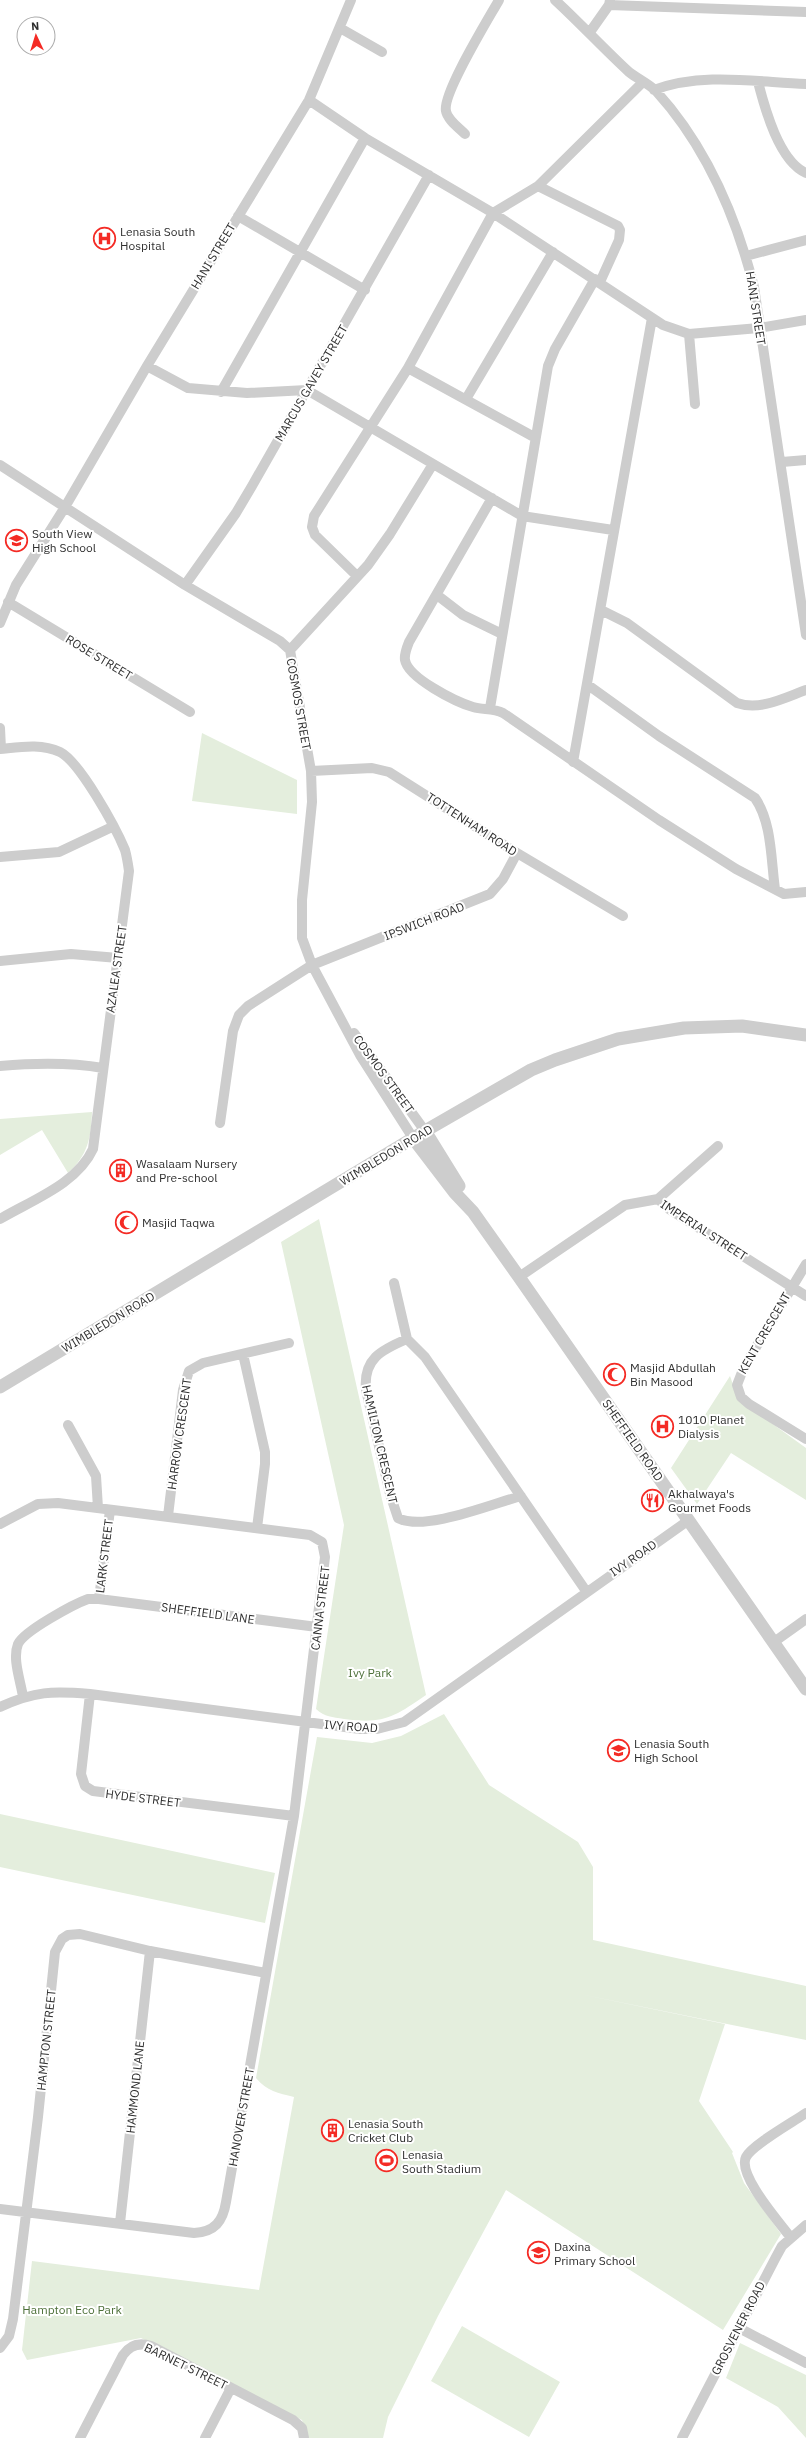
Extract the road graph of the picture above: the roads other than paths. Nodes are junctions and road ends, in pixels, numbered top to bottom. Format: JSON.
{"nodes":[{"id":1,"x":351,"y":0,"type":"edge"},
{"id":2,"x":499,"y":0,"type":"edge"},
{"id":3,"x":556,"y":0,"type":"edge"},
{"id":4,"x":610,"y":2,"type":"edge"},
{"id":5,"x":706,"y":4,"type":"edge"},
{"id":6,"x":806,"y":12,"type":"edge"},
{"id":7,"x":340,"y":28,"type":"junction"},
{"id":8,"x":590,"y":32,"type":"junction"},
{"id":9,"x":382,"y":52,"type":"dead end"},
{"id":10,"x":643,"y":82,"type":"junction"},
{"id":11,"x":758,"y":82,"type":"junction"},
{"id":12,"x":806,"y":84,"type":"edge"},
{"id":13,"x":654,"y":90,"type":"junction"},
{"id":14,"x":309,"y":100,"type":"junction"},
{"id":15,"x":465,"y":134,"type":"dead end"},
{"id":16,"x":365,"y":138,"type":"junction"},
{"id":17,"x":806,"y":174,"type":"edge"},
{"id":18,"x":429,"y":175,"type":"junction"},
{"id":19,"x":538,"y":186,"type":"junction"},
{"id":20,"x":493,"y":213,"type":"junction"},
{"id":21,"x":238,"y":216,"type":"junction"},
{"id":22,"x":806,"y":240,"type":"edge"},
{"id":23,"x":552,"y":252,"type":"junction"},
{"id":24,"x":301,"y":254,"type":"junction"},
{"id":25,"x":746,"y":256,"type":"junction"},
{"id":26,"x":598,"y":280,"type":"junction"},
{"id":27,"x":365,"y":290,"type":"junction"},
{"id":28,"x":652,"y":318,"type":"junction"},
{"id":29,"x":806,"y":320,"type":"edge"},
{"id":30,"x":759,"y":328,"type":"junction"},
{"id":31,"x":689,"y":334,"type":"junction"},
{"id":32,"x":147,"y":366,"type":"junction"},
{"id":33,"x":408,"y":368,"type":"junction"},
{"id":34,"x":307,"y":390,"type":"junction"},
{"id":35,"x":221,"y":392,"type":"junction"},
{"id":36,"x":466,"y":399,"type":"junction"},
{"id":37,"x":695,"y":404,"type":"dead end"},
{"id":38,"x":371,"y":427,"type":"junction"},
{"id":39,"x":534,"y":437,"type":"junction"},
{"id":40,"x":806,"y":460,"type":"edge"},
{"id":41,"x":782,"y":462,"type":"junction"},
{"id":42,"x":433,"y":464,"type":"junction"},
{"id":43,"x":0,"y":465,"type":"edge"},
{"id":44,"x":492,"y":498,"type":"junction"},
{"id":45,"x":65,"y":507,"type":"junction"},
{"id":46,"x":522,"y":516,"type":"junction"},
{"id":47,"x":613,"y":530,"type":"junction"},
{"id":48,"x":802,"y":566,"type":"edge"},
{"id":49,"x":357,"y":576,"type":"junction"},
{"id":50,"x":185,"y":585,"type":"junction"},
{"id":51,"x":437,"y":595,"type":"junction"},
{"id":52,"x":8,"y":602,"type":"junction"},
{"id":53,"x":601,"y":610,"type":"junction"},
{"id":54,"x":0,"y":623,"type":"edge"},
{"id":55,"x":502,"y":634,"type":"junction"},
{"id":56,"x":806,"y":635,"type":"edge"},
{"id":57,"x":290,"y":650,"type":"junction"},
{"id":58,"x":588,"y":685,"type":"junction"},
{"id":59,"x":806,"y":690,"type":"edge"},
{"id":60,"x":490,"y":708,"type":"junction"},
{"id":61,"x":190,"y":712,"type":"dead end"},
{"id":62,"x":0,"y":728,"type":"edge"},
{"id":63,"x":1,"y":749,"type":"edge"},
{"id":64,"x":573,"y":762,"type":"junction"},
{"id":65,"x":311,"y":771,"type":"junction"},
{"id":66,"x":112,"y":827,"type":"junction"},
{"id":67,"x":517,"y":854,"type":"junction"},
{"id":68,"x":0,"y":857,"type":"edge"},
{"id":69,"x":775,"y":889,"type":"junction"},
{"id":70,"x":806,"y":892,"type":"edge"},
{"id":71,"x":623,"y":916,"type":"dead end"},
{"id":72,"x":118,"y":958,"type":"junction"},
{"id":73,"x":0,"y":960,"type":"edge"},
{"id":74,"x":312,"y":965,"type":"junction"},
{"id":75,"x":342,"y":1019,"type":"junction"},
{"id":76,"x":806,"y":1035,"type":"edge"},
{"id":77,"x":0,"y":1066,"type":"edge"},
{"id":78,"x":103,"y":1068,"type":"junction"},
{"id":79,"x":220,"y":1123,"type":"dead end"},
{"id":80,"x":425,"y":1131,"type":"junction"},
{"id":81,"x":413,"y":1138,"type":"junction"},
{"id":82,"x":718,"y":1146,"type":"dead end"},
{"id":83,"x":658,"y":1199,"type":"junction"},
{"id":84,"x":473,"y":1212,"type":"junction"},
{"id":85,"x":0,"y":1219,"type":"edge"},
{"id":86,"x":806,"y":1264,"type":"edge"},
{"id":87,"x":519,"y":1277,"type":"junction"},
{"id":88,"x":394,"y":1283,"type":"dead end"},
{"id":89,"x":791,"y":1286,"type":"junction"},
{"id":90,"x":806,"y":1296,"type":"edge"},
{"id":91,"x":407,"y":1339,"type":"junction"},
{"id":92,"x":289,"y":1343,"type":"dead end"},
{"id":93,"x":243,"y":1354,"type":"junction"},
{"id":94,"x":0,"y":1387,"type":"edge"},
{"id":95,"x":68,"y":1425,"type":"dead end"},
{"id":96,"x":806,"y":1440,"type":"edge"},
{"id":97,"x":520,"y":1496,"type":"junction"},
{"id":98,"x":98,"y":1508,"type":"junction"},
{"id":99,"x":110,"y":1510,"type":"junction"},
{"id":100,"x":168,"y":1516,"type":"junction"},
{"id":101,"x":689,"y":1520,"type":"junction"},
{"id":102,"x":0,"y":1524,"type":"edge"},
{"id":103,"x":257,"y":1528,"type":"junction"},
{"id":104,"x":586,"y":1591,"type":"junction"},
{"id":105,"x":100,"y":1598,"type":"junction"},
{"id":106,"x":806,"y":1619,"type":"edge"},
{"id":107,"x":317,"y":1627,"type":"junction"},
{"id":108,"x":774,"y":1642,"type":"junction"},
{"id":109,"x":806,"y":1689,"type":"edge"},
{"id":110,"x":90,"y":1694,"type":"junction"},
{"id":111,"x":23,"y":1697,"type":"junction"},
{"id":112,"x":0,"y":1707,"type":"edge"},
{"id":113,"x":307,"y":1722,"type":"junction"},
{"id":114,"x":294,"y":1816,"type":"junction"},
{"id":115,"x":150,"y":1951,"type":"junction"},
{"id":116,"x":266,"y":1973,"type":"junction"},
{"id":117,"x":806,"y":2113,"type":"edge"},
{"id":118,"x":0,"y":2209,"type":"edge"},
{"id":119,"x":26,"y":2212,"type":"junction"},
{"id":120,"x":120,"y":2224,"type":"junction"},
{"id":121,"x":806,"y":2225,"type":"edge"},
{"id":122,"x":791,"y":2238,"type":"junction"},
{"id":123,"x":739,"y":2328,"type":"junction"},
{"id":124,"x":0,"y":2348,"type":"edge"},
{"id":125,"x":806,"y":2363,"type":"edge"},
{"id":126,"x":230,"y":2388,"type":"junction"},
{"id":127,"x":80,"y":2438,"type":"edge"},
{"id":128,"x":205,"y":2438,"type":"edge"},
{"id":129,"x":304,"y":2438,"type":"edge"},
{"id":130,"x":682,"y":2438,"type":"edge"}],
"edges":[{"from":1,"to":7,"type":"street","name":"HANI STREET"},
{"from":2,"to":15,"type":"street"},
{"from":3,"to":8,"type":"street","name":"HANI STREET"},
{"from":4,"to":5,"type":"street"},
{"from":4,"to":8,"type":"street"},
{"from":5,"to":6,"type":"street"},
{"from":7,"to":9,"type":"street"},
{"from":7,"to":14,"type":"street","name":"HANI STREET"},
{"from":8,"to":10,"type":"street","name":"HANI STREET"},
{"from":10,"to":13,"type":"street","name":"HANI STREET"},
{"from":10,"to":19,"type":"street"},
{"from":11,"to":12,"type":"street"},
{"from":11,"to":13,"type":"street"},
{"from":11,"to":17,"type":"street"},
{"from":13,"to":25,"type":"street","name":"HANI STREET"},
{"from":14,"to":16,"type":"street"},
{"from":14,"to":21,"type":"street","name":"HANI STREET"},
{"from":16,"to":18,"type":"street"},
{"from":16,"to":24,"type":"street"},
{"from":18,"to":20,"type":"street"},
{"from":18,"to":27,"type":"street","name":"MARCUS GAVEY STREET"},
{"from":19,"to":20,"type":"street"},
{"from":19,"to":26,"type":"street"},
{"from":20,"to":23,"type":"street"},
{"from":20,"to":33,"type":"street"},
{"from":21,"to":24,"type":"street"},
{"from":21,"to":32,"type":"street","name":"HANI STREET"},
{"from":22,"to":25,"type":"street"},
{"from":23,"to":26,"type":"street"},
{"from":23,"to":36,"type":"street"},
{"from":24,"to":27,"type":"street"},
{"from":24,"to":35,"type":"street"},
{"from":25,"to":30,"type":"street","name":"HANI STREET"},
{"from":26,"to":28,"type":"street"},
{"from":26,"to":39,"type":"street"},
{"from":27,"to":34,"type":"street","name":"MARCUS GAVEY STREET"},
{"from":28,"to":31,"type":"street"},
{"from":28,"to":47,"type":"street"},
{"from":29,"to":30,"type":"street"},
{"from":30,"to":31,"type":"street"},
{"from":30,"to":41,"type":"street","name":"HANI STREET"},
{"from":31,"to":37,"type":"street"},
{"from":32,"to":35,"type":"street"},
{"from":32,"to":45,"type":"street","name":"HANI STREET"},
{"from":33,"to":36,"type":"street"},
{"from":33,"to":38,"type":"street"},
{"from":34,"to":35,"type":"street"},
{"from":34,"to":38,"type":"street"},
{"from":34,"to":50,"type":"street","name":"MARCUS GAVEY STREET"},
{"from":36,"to":39,"type":"street"},
{"from":38,"to":42,"type":"street"},
{"from":38,"to":49,"type":"street"},
{"from":39,"to":46,"type":"street"},
{"from":40,"to":41,"type":"street"},
{"from":41,"to":48,"type":"street","name":"HANI STREET"},
{"from":42,"to":44,"type":"street"},
{"from":42,"to":49,"type":"street"},
{"from":43,"to":45,"type":"street","name":"COSMOS STREET"},
{"from":44,"to":46,"type":"street"},
{"from":44,"to":51,"type":"street"},
{"from":45,"to":50,"type":"street","name":"COSMOS STREET"},
{"from":45,"to":52,"type":"street","name":"HANI STREET"},
{"from":46,"to":47,"type":"street"},
{"from":46,"to":55,"type":"street"},
{"from":47,"to":53,"type":"street"},
{"from":48,"to":56,"type":"street","name":"HANI STREET"},
{"from":49,"to":57,"type":"street"},
{"from":50,"to":57,"type":"street","name":"COSMOS STREET"},
{"from":51,"to":55,"type":"street"},
{"from":51,"to":60,"type":"street"},
{"from":52,"to":54,"type":"street","name":"HANI STREET"},
{"from":52,"to":61,"type":"street","name":"ROSE STREET"},
{"from":53,"to":58,"type":"street"},
{"from":53,"to":59,"type":"street"},
{"from":55,"to":60,"type":"street"},
{"from":57,"to":65,"type":"street","name":"COSMOS STREET"},
{"from":58,"to":64,"type":"street"},
{"from":58,"to":69,"type":"street"},
{"from":60,"to":64,"type":"street"},
{"from":62,"to":63,"type":"street"},
{"from":63,"to":66,"type":"street","name":"AZALEA STREET"},
{"from":64,"to":69,"type":"street"},
{"from":65,"to":67,"type":"street","name":"TOTTENHAM ROAD"},
{"from":65,"to":74,"type":"street","name":"COSMOS STREET"},
{"from":66,"to":68,"type":"street"},
{"from":66,"to":72,"type":"street","name":"AZALEA STREET"},
{"from":67,"to":71,"type":"street","name":"TOTTENHAM ROAD"},
{"from":67,"to":74,"type":"street","name":"IPSWICH ROAD"},
{"from":69,"to":70,"type":"street"},
{"from":72,"to":73,"type":"street"},
{"from":72,"to":78,"type":"street","name":"AZALEA STREET"},
{"from":74,"to":75,"type":"street","name":"COSMOS STREET"},
{"from":74,"to":79,"type":"street","name":"IPSWICH ROAD"},
{"from":75,"to":80,"type":"street","name":"COSMOS STREET"},
{"from":75,"to":81,"type":"street","name":"COSMOS STREET"},
{"from":76,"to":80,"type":"street","name":"WIMBLEDON ROAD"},
{"from":77,"to":78,"type":"street"},
{"from":78,"to":85,"type":"street","name":"AZALEA STREET"},
{"from":80,"to":81,"type":"street","name":"WIMBLEDON ROAD"},
{"from":80,"to":84,"type":"street","name":"SHEFFIELD ROAD"},
{"from":81,"to":84,"type":"street","name":"SHEFFIELD ROAD"},
{"from":81,"to":94,"type":"street","name":"WIMBLEDON ROAD"},
{"from":82,"to":83,"type":"street"},
{"from":83,"to":87,"type":"street","name":"IMPERIAL STREET"},
{"from":83,"to":89,"type":"street","name":"IMPERIAL STREET"},
{"from":84,"to":87,"type":"street","name":"SHEFFIELD ROAD"},
{"from":86,"to":89,"type":"street","name":"KENT CRESCENT"},
{"from":87,"to":101,"type":"street","name":"SHEFFIELD ROAD"},
{"from":88,"to":91,"type":"street"},
{"from":89,"to":90,"type":"street","name":"IMPERIAL STREET"},
{"from":89,"to":96,"type":"street","name":"KENT CRESCENT"},
{"from":91,"to":97,"type":"street"},
{"from":91,"to":97,"type":"street","name":"HAMILTON CRESCENT"},
{"from":92,"to":93,"type":"street","name":"HARROW CRESCENT"},
{"from":93,"to":100,"type":"street","name":"HARROW CRESCENT"},
{"from":93,"to":103,"type":"street"},
{"from":95,"to":98,"type":"street"},
{"from":97,"to":104,"type":"street"},
{"from":98,"to":99,"type":"street","name":"CANNA STREET"},
{"from":98,"to":102,"type":"street","name":"CANNA STREET"},
{"from":99,"to":100,"type":"street","name":"CANNA STREET"},
{"from":99,"to":105,"type":"street","name":"LARK STREET"},
{"from":100,"to":103,"type":"street","name":"CANNA STREET"},
{"from":101,"to":104,"type":"street","name":"IVY ROAD"},
{"from":101,"to":108,"type":"street","name":"SHEFFIELD ROAD"},
{"from":103,"to":107,"type":"street","name":"CANNA STREET"},
{"from":104,"to":113,"type":"street","name":"IVY ROAD"},
{"from":105,"to":107,"type":"street","name":"SHEFFIELD LANE"},
{"from":105,"to":111,"type":"street","name":"LARK STREET"},
{"from":106,"to":108,"type":"street"},
{"from":107,"to":113,"type":"street","name":"CANNA STREET"},
{"from":108,"to":109,"type":"street","name":"SHEFFIELD ROAD"},
{"from":110,"to":111,"type":"street","name":"IVY ROAD"},
{"from":110,"to":113,"type":"street","name":"IVY ROAD"},
{"from":110,"to":114,"type":"street","name":"HYDE STREET"},
{"from":111,"to":112,"type":"street","name":"IVY ROAD"},
{"from":113,"to":114,"type":"street","name":"CANNA STREET"},
{"from":114,"to":116,"type":"street","name":"HANOVER STREET"},
{"from":115,"to":116,"type":"street","name":"HAMPTON STREET"},
{"from":115,"to":119,"type":"street","name":"HAMPTON STREET"},
{"from":115,"to":120,"type":"street","name":"HAMMOND LANE"},
{"from":116,"to":120,"type":"street","name":"HANOVER STREET"},
{"from":117,"to":122,"type":"street"},
{"from":118,"to":119,"type":"street","name":"HANOVER STREET"},
{"from":119,"to":120,"type":"street","name":"HANOVER STREET"},
{"from":119,"to":124,"type":"street","name":"HAMPTON STREET"},
{"from":121,"to":122,"type":"street","name":"GROSVENER ROAD"},
{"from":122,"to":123,"type":"street","name":"GROSVENER ROAD"},
{"from":123,"to":125,"type":"street"},
{"from":123,"to":130,"type":"street","name":"GROSVENER ROAD"},
{"from":126,"to":127,"type":"street","name":"BARNET STREET"},
{"from":126,"to":128,"type":"street"},
{"from":126,"to":129,"type":"street","name":"BARNET STREET"}]}
